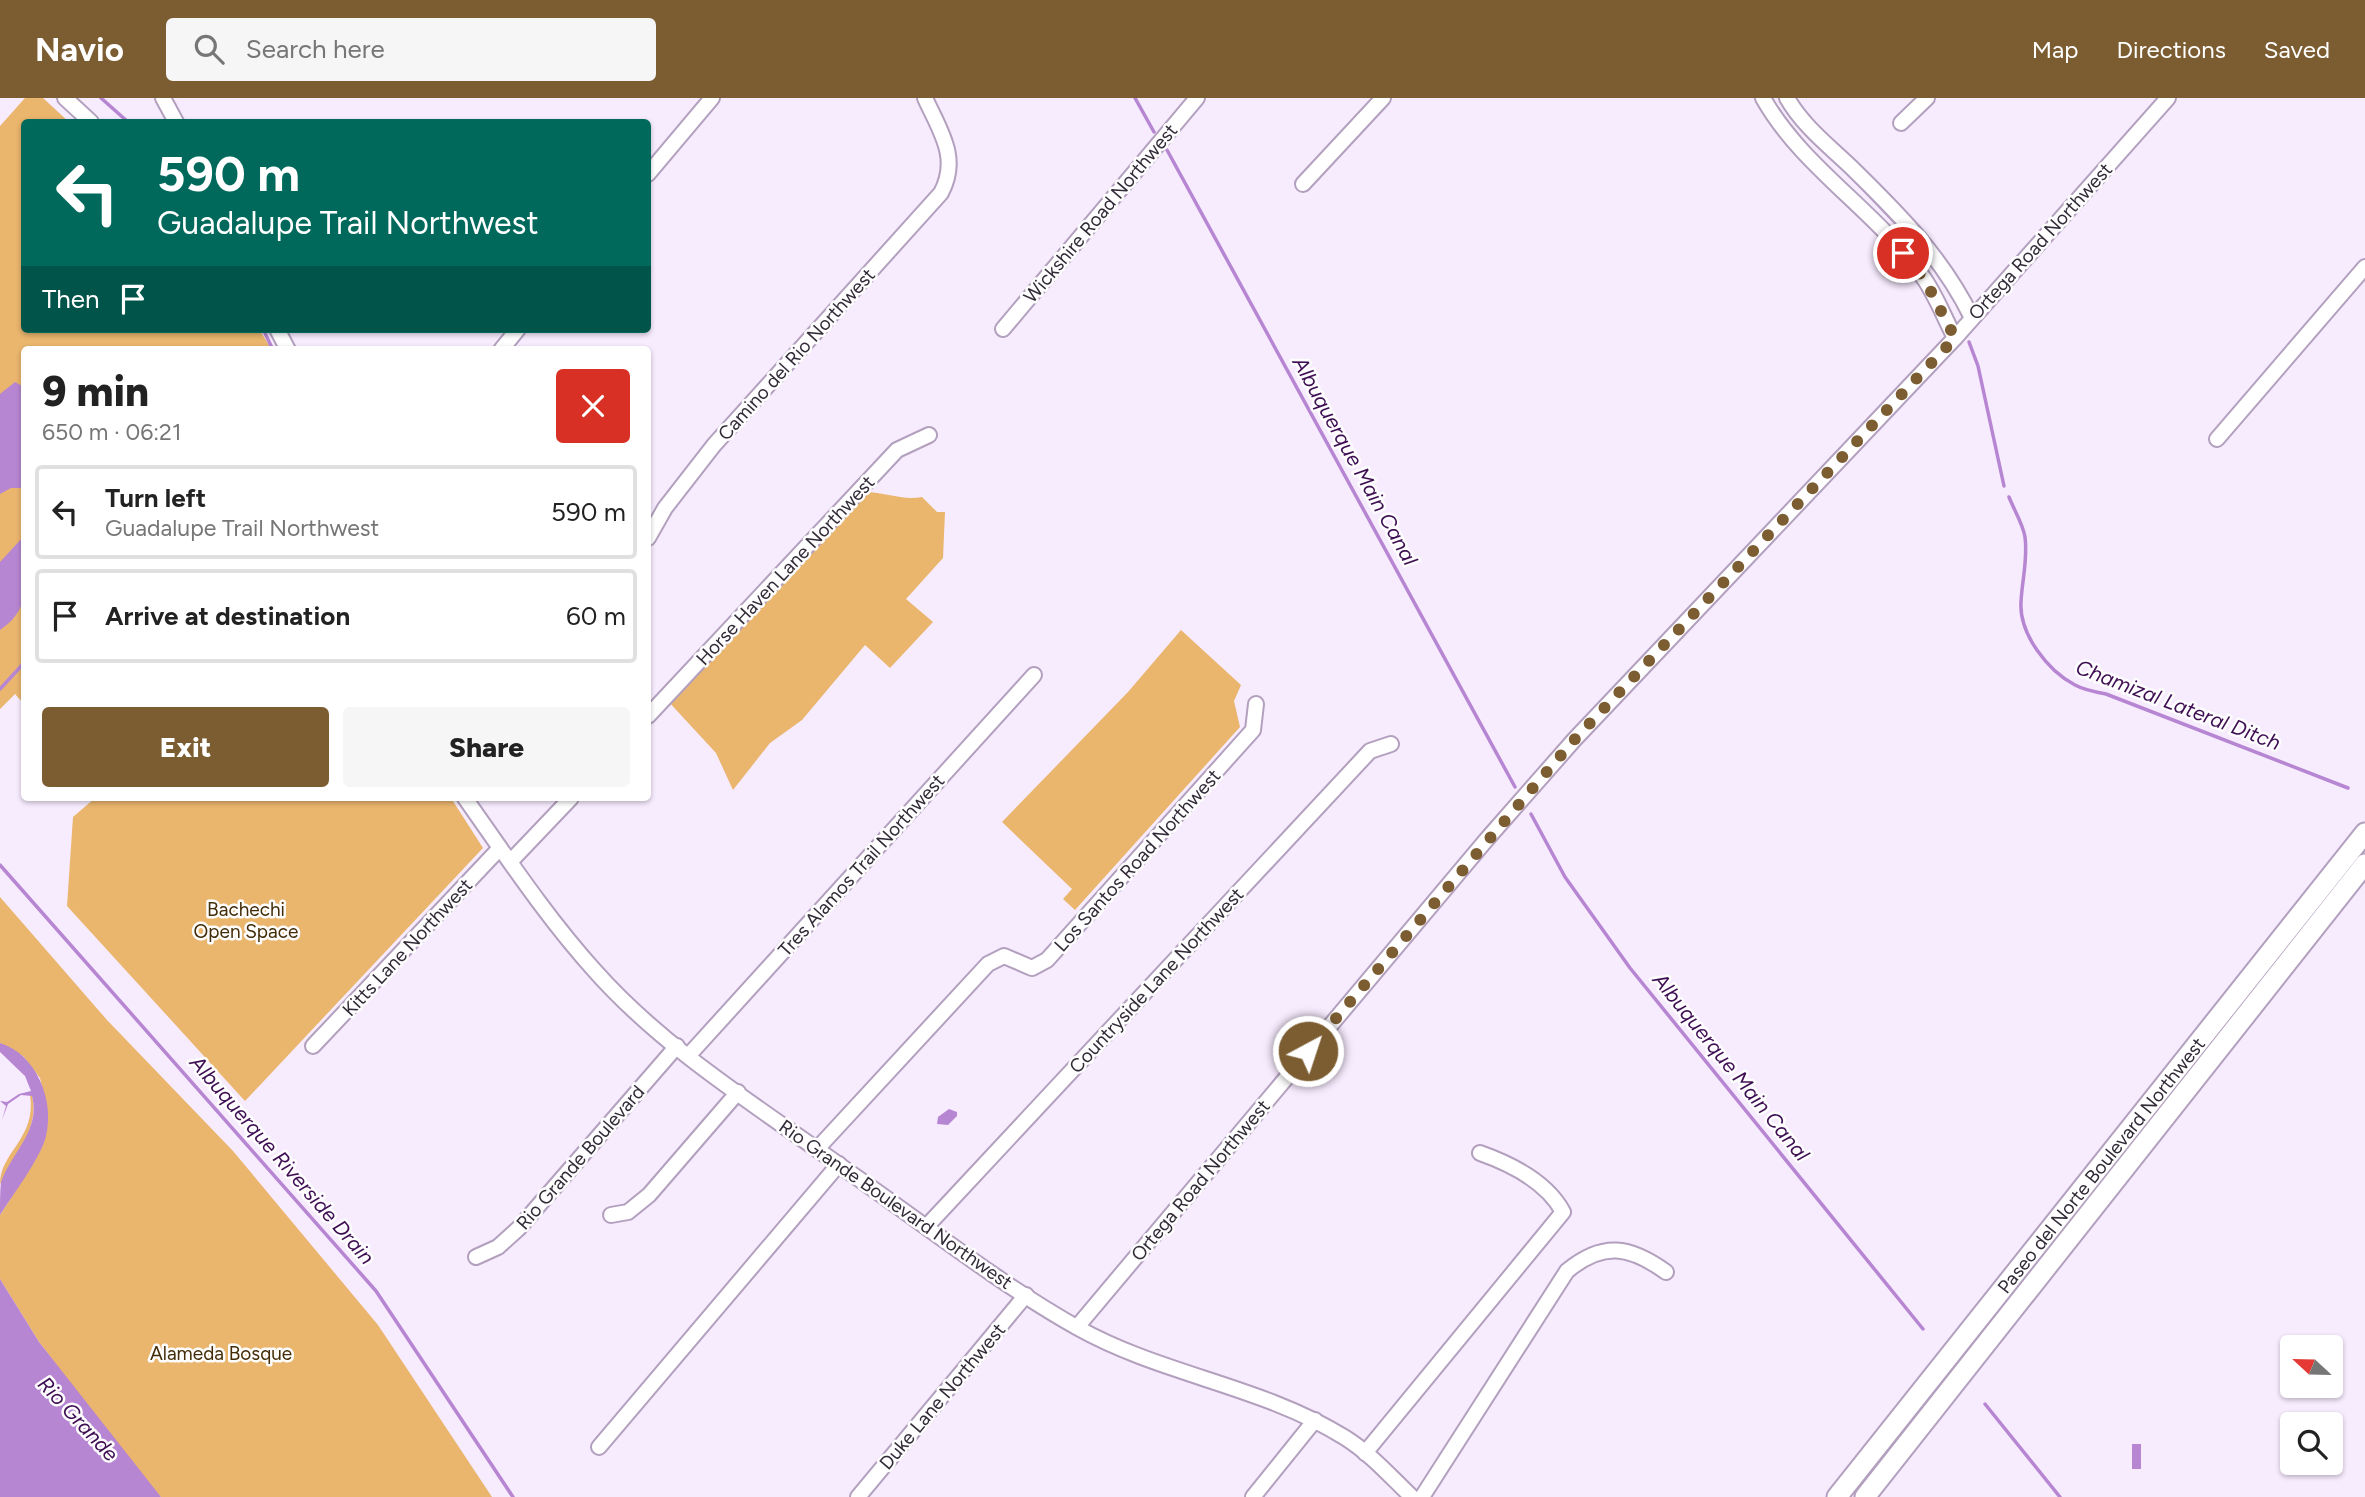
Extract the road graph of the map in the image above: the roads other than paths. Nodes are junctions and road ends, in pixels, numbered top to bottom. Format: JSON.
{"nodes":[{"id":1,"x":65,"y":98,"type":"edge"},
{"id":2,"x":163,"y":98,"type":"edge"},
{"id":3,"x":712,"y":98,"type":"edge"},
{"id":4,"x":925,"y":98,"type":"edge"},
{"id":5,"x":1198,"y":98,"type":"edge"},
{"id":6,"x":1383,"y":98,"type":"edge"},
{"id":7,"x":1763,"y":98,"type":"edge"},
{"id":8,"x":1787,"y":98,"type":"edge"},
{"id":9,"x":1927,"y":98,"type":"edge"},
{"id":10,"x":2168,"y":98,"type":"edge"},
{"id":11,"x":88,"y":119,"type":"edge"},
{"id":12,"x":174,"y":119,"type":"edge"},
{"id":13,"x":1900,"y":123,"type":"dead end"},
{"id":14,"x":651,"y":170,"type":"edge"},
{"id":15,"x":1303,"y":184,"type":"dead end"},
{"id":16,"x":2365,"y":267,"type":"edge"},
{"id":17,"x":1972,"y":318,"type":"junction"},
{"id":18,"x":1003,"y":329,"type":"dead end"},
{"id":19,"x":1955,"y":338,"type":"junction"},
{"id":20,"x":929,"y":435,"type":"dead end"},
{"id":21,"x":2217,"y":439,"type":"dead end"},
{"id":22,"x":651,"y":533,"type":"edge"},
{"id":23,"x":1034,"y":675,"type":"dead end"},
{"id":24,"x":1256,"y":704,"type":"dead end"},
{"id":25,"x":651,"y":713,"type":"edge"},
{"id":26,"x":1391,"y":744,"type":"dead end"},
{"id":27,"x":467,"y":801,"type":"edge"},
{"id":28,"x":568,"y":801,"type":"edge"},
{"id":29,"x":2365,"y":833,"type":"edge"},
{"id":30,"x":500,"y":848,"type":"junction"},
{"id":31,"x":511,"y":861,"type":"junction"},
{"id":32,"x":2365,"y":864,"type":"edge"},
{"id":33,"x":313,"y":1046,"type":"dead end"},
{"id":34,"x":683,"y":1050,"type":"junction"},
{"id":35,"x":738,"y":1092,"type":"junction"},
{"id":36,"x":817,"y":1149,"type":"junction"},
{"id":37,"x":1480,"y":1153,"type":"dead end"},
{"id":38,"x":839,"y":1164,"type":"junction"},
{"id":39,"x":611,"y":1215,"type":"dead end"},
{"id":40,"x":926,"y":1226,"type":"junction"},
{"id":41,"x":476,"y":1257,"type":"dead end"},
{"id":42,"x":1667,"y":1272,"type":"dead end"},
{"id":43,"x":1026,"y":1295,"type":"junction"},
{"id":44,"x":1077,"y":1327,"type":"junction"},
{"id":45,"x":1315,"y":1420,"type":"junction"},
{"id":46,"x":600,"y":1447,"type":"dead end"},
{"id":47,"x":1365,"y":1453,"type":"junction"},
{"id":48,"x":1405,"y":1495,"type":"edge"},
{"id":49,"x":858,"y":1497,"type":"edge"},
{"id":50,"x":1253,"y":1497,"type":"edge"},
{"id":51,"x":1422,"y":1497,"type":"edge"},
{"id":52,"x":1837,"y":1497,"type":"edge"},
{"id":53,"x":1865,"y":1497,"type":"edge"}],
"edges":[{"from":1,"to":11,"type":"street"},
{"from":2,"to":12,"type":"street"},
{"from":3,"to":14,"type":"street"},
{"from":4,"to":22,"type":"street","name":"Camino del Rio Northwest"},
{"from":5,"to":18,"type":"street","name":"Wickshire Road Northwest"},
{"from":6,"to":15,"type":"street"},
{"from":7,"to":19,"type":"street"},
{"from":8,"to":17,"type":"street"},
{"from":9,"to":13,"type":"street"},
{"from":10,"to":17,"type":"street","name":"Ortega Road Northwest"},
{"from":16,"to":21,"type":"street"},
{"from":17,"to":19,"type":"street","name":"Ortega Road Northwest"},
{"from":19,"to":44,"type":"street","name":"Ortega Road Northwest"},
{"from":20,"to":25,"type":"street","name":"Horse Haven Lane Northwest"},
{"from":23,"to":34,"type":"street","name":"Tres Alamos Trail Northwest"},
{"from":24,"to":36,"type":"street","name":"Los Santos Road Northwest"},
{"from":26,"to":40,"type":"street","name":"Countryside Lane Northwest"},
{"from":27,"to":30,"type":"street","name":"Rio Grande Boulevard Northwest"},
{"from":28,"to":31,"type":"street"},
{"from":29,"to":52,"type":"highway","name":"Paseo del Norte Boulevard Northwest"},
{"from":30,"to":31,"type":"street","name":"Rio Grande Boulevard Northwest"},
{"from":30,"to":33,"type":"street","name":"Kitts Lane Northwest"},
{"from":31,"to":34,"type":"street","name":"Rio Grande Boulevard Northwest"},
{"from":32,"to":53,"type":"highway","name":"Paseo del Norte Boulevard Northwest"},
{"from":34,"to":35,"type":"street","name":"Rio Grande Boulevard Northwest"},
{"from":34,"to":41,"type":"street","name":"Rio Grande Boulevard"},
{"from":35,"to":36,"type":"street","name":"Rio Grande Boulevard Northwest"},
{"from":35,"to":39,"type":"street"},
{"from":36,"to":38,"type":"street","name":"Rio Grande Boulevard Northwest"},
{"from":37,"to":47,"type":"street"},
{"from":38,"to":40,"type":"street","name":"Rio Grande Boulevard Northwest"},
{"from":38,"to":46,"type":"street"},
{"from":40,"to":43,"type":"street","name":"Rio Grande Boulevard Northwest"},
{"from":42,"to":51,"type":"street"},
{"from":43,"to":44,"type":"street","name":"Rio Grande Boulevard Northwest"},
{"from":43,"to":49,"type":"street","name":"Duke Lane Northwest"},
{"from":44,"to":45,"type":"street","name":"Rio Grande Boulevard Northwest"},
{"from":45,"to":47,"type":"street","name":"Rio Grande Boulevard Northwest"},
{"from":45,"to":50,"type":"street"},
{"from":47,"to":48,"type":"street","name":"Rio Grande Boulevard Northwest"}]}
